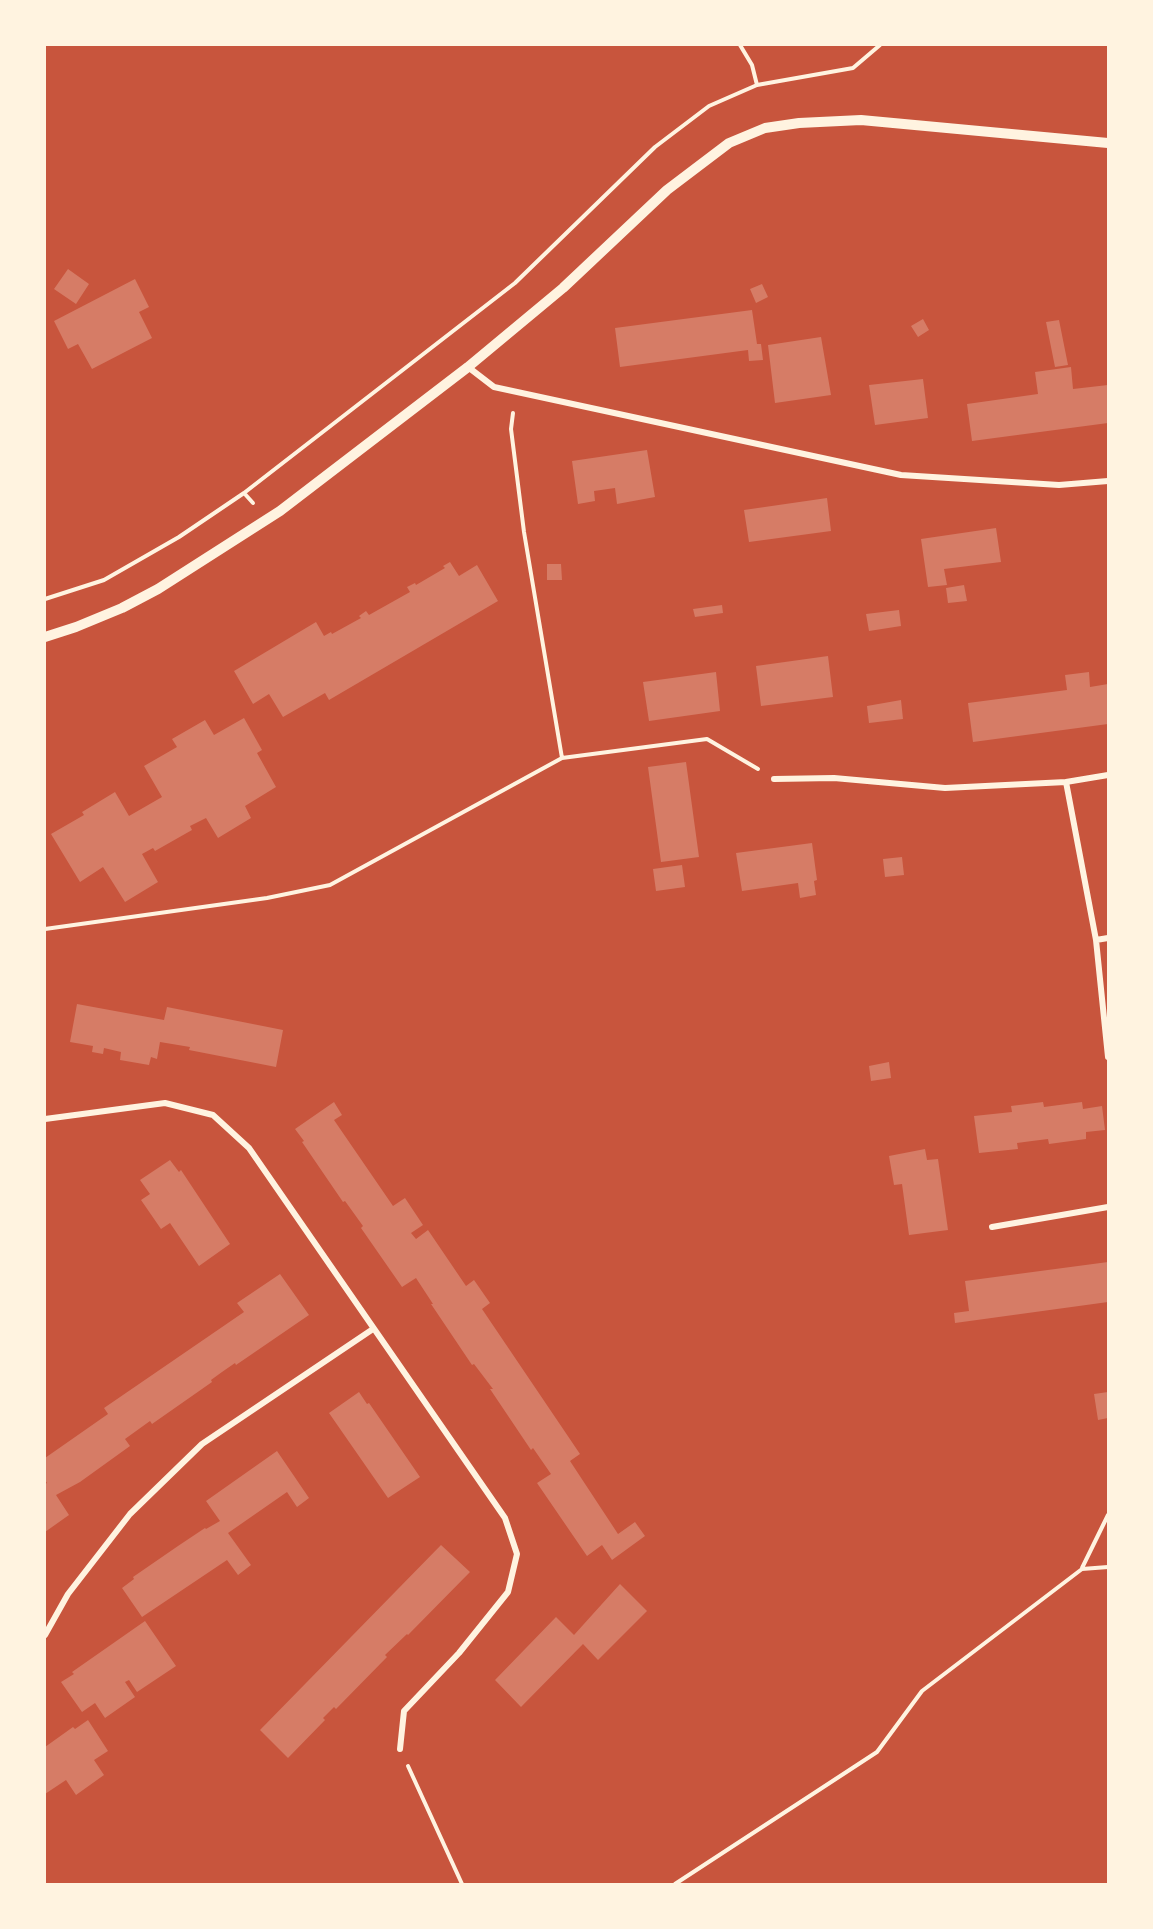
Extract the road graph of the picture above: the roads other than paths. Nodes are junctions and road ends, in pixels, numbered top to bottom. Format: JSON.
{"nodes":[{"id":1,"x":1108,"y":143,"type":"edge"},
{"id":2,"x":468,"y":367,"type":"junction"},
{"id":3,"x":1108,"y":481,"type":"edge"},
{"id":4,"x":45,"y":637,"type":"edge"},
{"id":5,"x":1108,"y":775,"type":"edge"},
{"id":6,"x":774,"y":779,"type":"road end"},
{"id":7,"x":1066,"y":782,"type":"junction"},
{"id":8,"x":1108,"y":938,"type":"edge"},
{"id":9,"x":1096,"y":940,"type":"junction"},
{"id":10,"x":1108,"y":1058,"type":"edge"},
{"id":11,"x":45,"y":1119,"type":"edge"},
{"id":12,"x":1108,"y":1206,"type":"edge"},
{"id":13,"x":992,"y":1227,"type":"dead end"},
{"id":14,"x":373,"y":1329,"type":"junction"},
{"id":15,"x":45,"y":1635,"type":"edge"},
{"id":16,"x":400,"y":1749,"type":"road end"}],
"edges":[{"from":1,"to":2,"type":"street"},
{"from":2,"to":3,"type":"street"},
{"from":2,"to":4,"type":"street"},
{"from":5,"to":7,"type":"street"},
{"from":6,"to":7,"type":"street"},
{"from":7,"to":9,"type":"street"},
{"from":8,"to":9,"type":"street"},
{"from":9,"to":10,"type":"street"},
{"from":11,"to":14,"type":"street"},
{"from":12,"to":13,"type":"street"},
{"from":14,"to":15,"type":"street"},
{"from":14,"to":16,"type":"street"}]}
